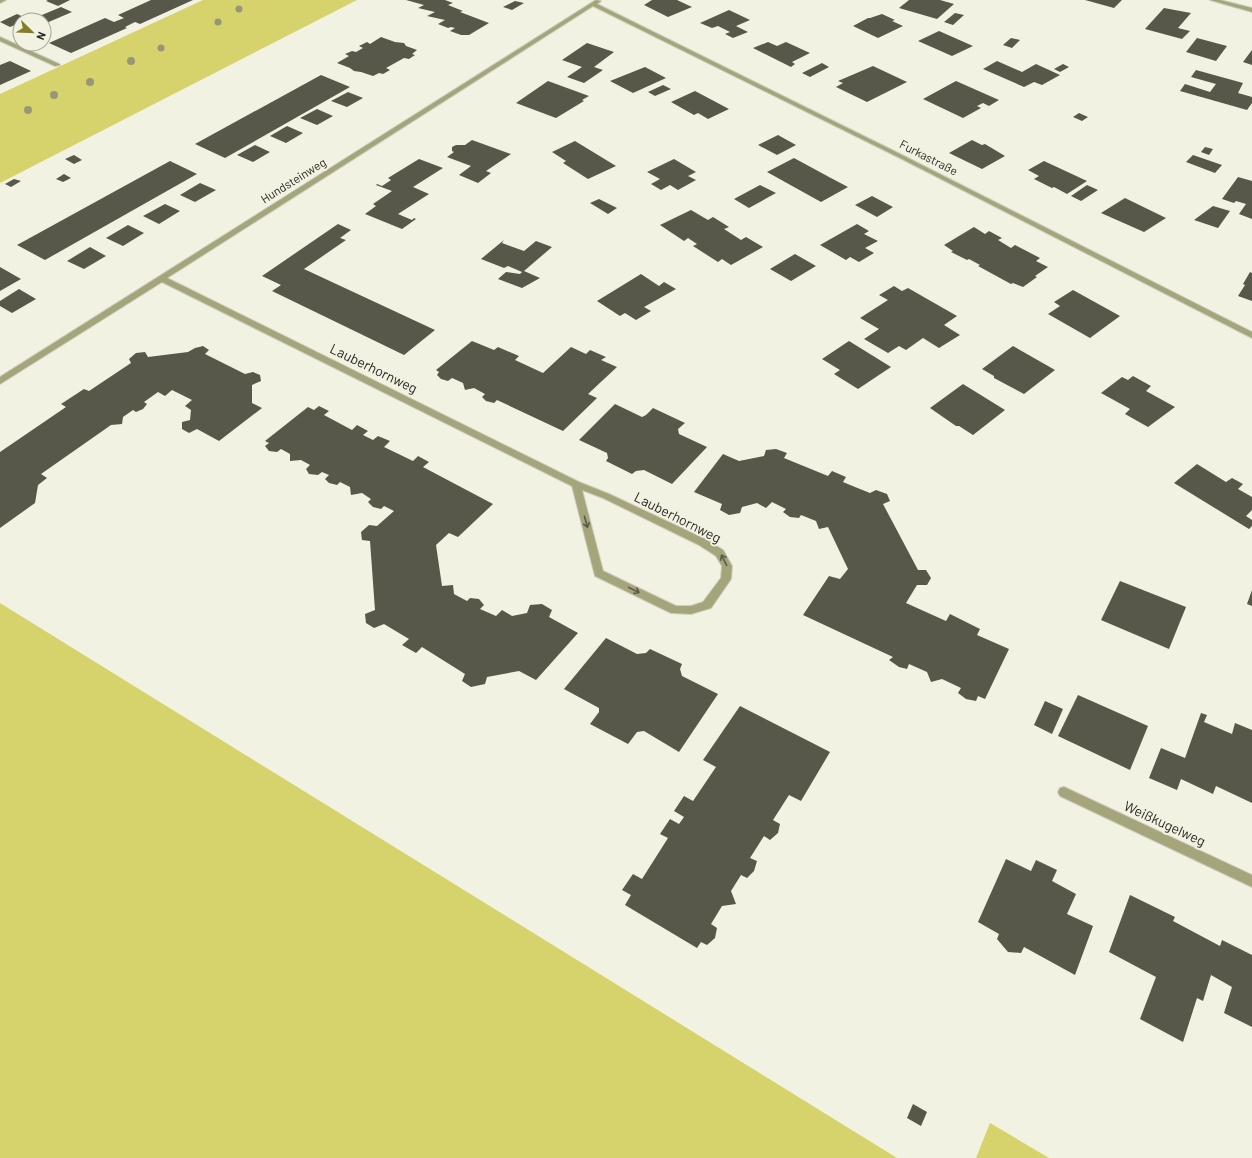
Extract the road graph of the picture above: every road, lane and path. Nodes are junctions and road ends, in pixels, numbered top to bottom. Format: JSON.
{"nodes":[{"id":1,"x":1213,"y":0,"type":"edge"},
{"id":2,"x":596,"y":2,"type":"edge"},
{"id":3,"x":1252,"y":10,"type":"edge"},
{"id":4,"x":0,"y":39,"type":"edge"},
{"id":5,"x":57,"y":65,"type":"dead end"},
{"id":6,"x":160,"y":278,"type":"junction"},
{"id":7,"x":1252,"y":335,"type":"edge"},
{"id":8,"x":0,"y":381,"type":"edge"},
{"id":9,"x":576,"y":484,"type":"junction"},
{"id":10,"x":1064,"y":792,"type":"dead end"},
{"id":11,"x":1252,"y":881,"type":"edge"}],
"edges":[{"from":1,"to":3,"type":"street"},
{"from":2,"to":6,"type":"street","name":"Hundsteinweg"},
{"from":2,"to":7,"type":"street","name":"Furkastraße"},
{"from":4,"to":5,"type":"street"},
{"from":6,"to":8,"type":"street","name":"Hundsteinweg"},
{"from":6,"to":9,"type":"street","name":"Lauberhornweg"},
{"from":9,"to":9,"type":"street","name":"Lauberhornweg","one_way":true},
{"from":10,"to":11,"type":"street","name":"Weißkugelweg"}]}
